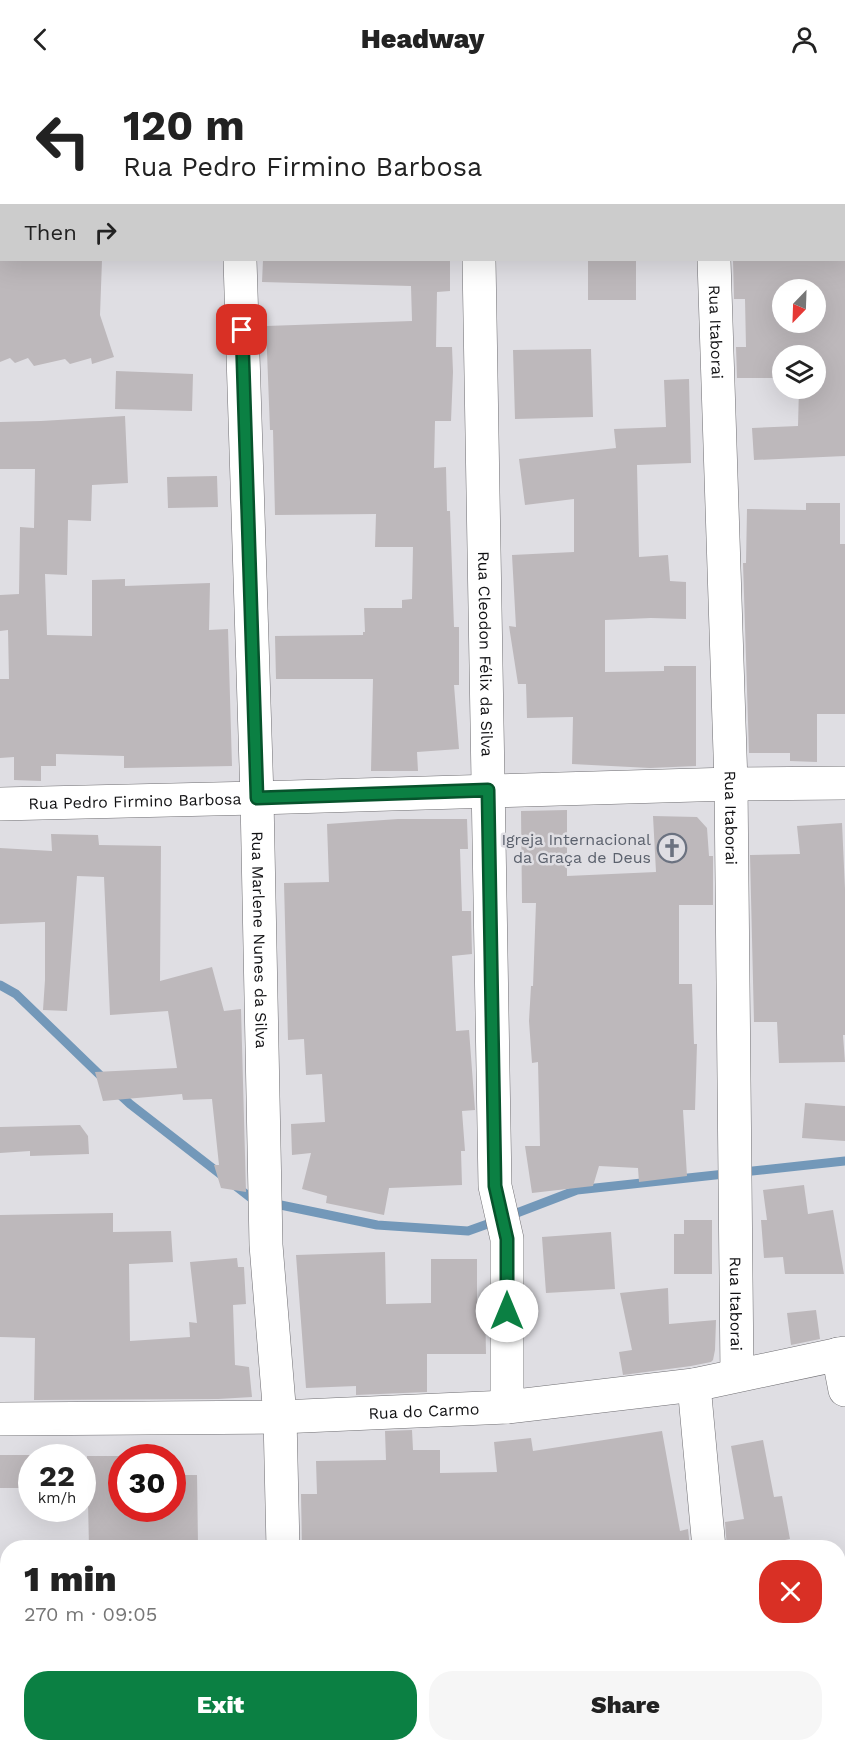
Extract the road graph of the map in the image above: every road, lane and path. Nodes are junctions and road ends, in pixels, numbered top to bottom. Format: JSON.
{"nodes":[{"id":1,"x":240,"y":261,"type":"edge"},
{"id":2,"x":479,"y":261,"type":"edge"},
{"id":3,"x":714,"y":261,"type":"edge"},
{"id":4,"x":845,"y":783,"type":"edge"},
{"id":5,"x":731,"y":784,"type":"junction"},
{"id":6,"x":488,"y":790,"type":"junction"},
{"id":7,"x":257,"y":798,"type":"junction"},
{"id":8,"x":0,"y":804,"type":"edge"},
{"id":9,"x":841,"y":1354,"type":"edge"},
{"id":10,"x":737,"y":1376,"type":"junction"},
{"id":11,"x":694,"y":1385,"type":"junction"},
{"id":12,"x":845,"y":1390,"type":"edge"},
{"id":13,"x":507,"y":1407,"type":"junction"},
{"id":14,"x":279,"y":1417,"type":"junction"},
{"id":15,"x":0,"y":1419,"type":"edge"},
{"id":16,"x":283,"y":1540,"type":"edge"},
{"id":17,"x":708,"y":1540,"type":"edge"}],
"edges":[{"from":1,"to":7,"type":"street","name":"Rua Marlene Nunes da Silva"},
{"from":2,"to":6,"type":"street","name":"Rua Cleodon Félix da Silva"},
{"from":3,"to":5,"type":"street","name":"Rua Itaborai"},
{"from":4,"to":5,"type":"street","name":"Rua Pedro Firmino Barbosa"},
{"from":5,"to":6,"type":"street","name":"Rua Pedro Firmino Barbosa"},
{"from":5,"to":10,"type":"street","name":"Rua Itaborai"},
{"from":6,"to":7,"type":"street","name":"Rua Pedro Firmino Barbosa"},
{"from":6,"to":13,"type":"street","name":"Rua Cleodon Félix da Silva"},
{"from":7,"to":8,"type":"street","name":"Rua Pedro Firmino Barbosa"},
{"from":7,"to":14,"type":"street","name":"Rua Marlene Nunes da Silva"},
{"from":9,"to":10,"type":"street","name":"Rua do Carmo"},
{"from":9,"to":12,"type":"street"},
{"from":10,"to":11,"type":"street","name":"Rua do Carmo"},
{"from":11,"to":13,"type":"street","name":"Rua do Carmo"},
{"from":11,"to":17,"type":"street"},
{"from":13,"to":14,"type":"street","name":"Rua do Carmo"},
{"from":14,"to":15,"type":"street","name":"Rua do Carmo"},
{"from":14,"to":16,"type":"street","name":"Rua Marlene Nunes da Silva"}]}
